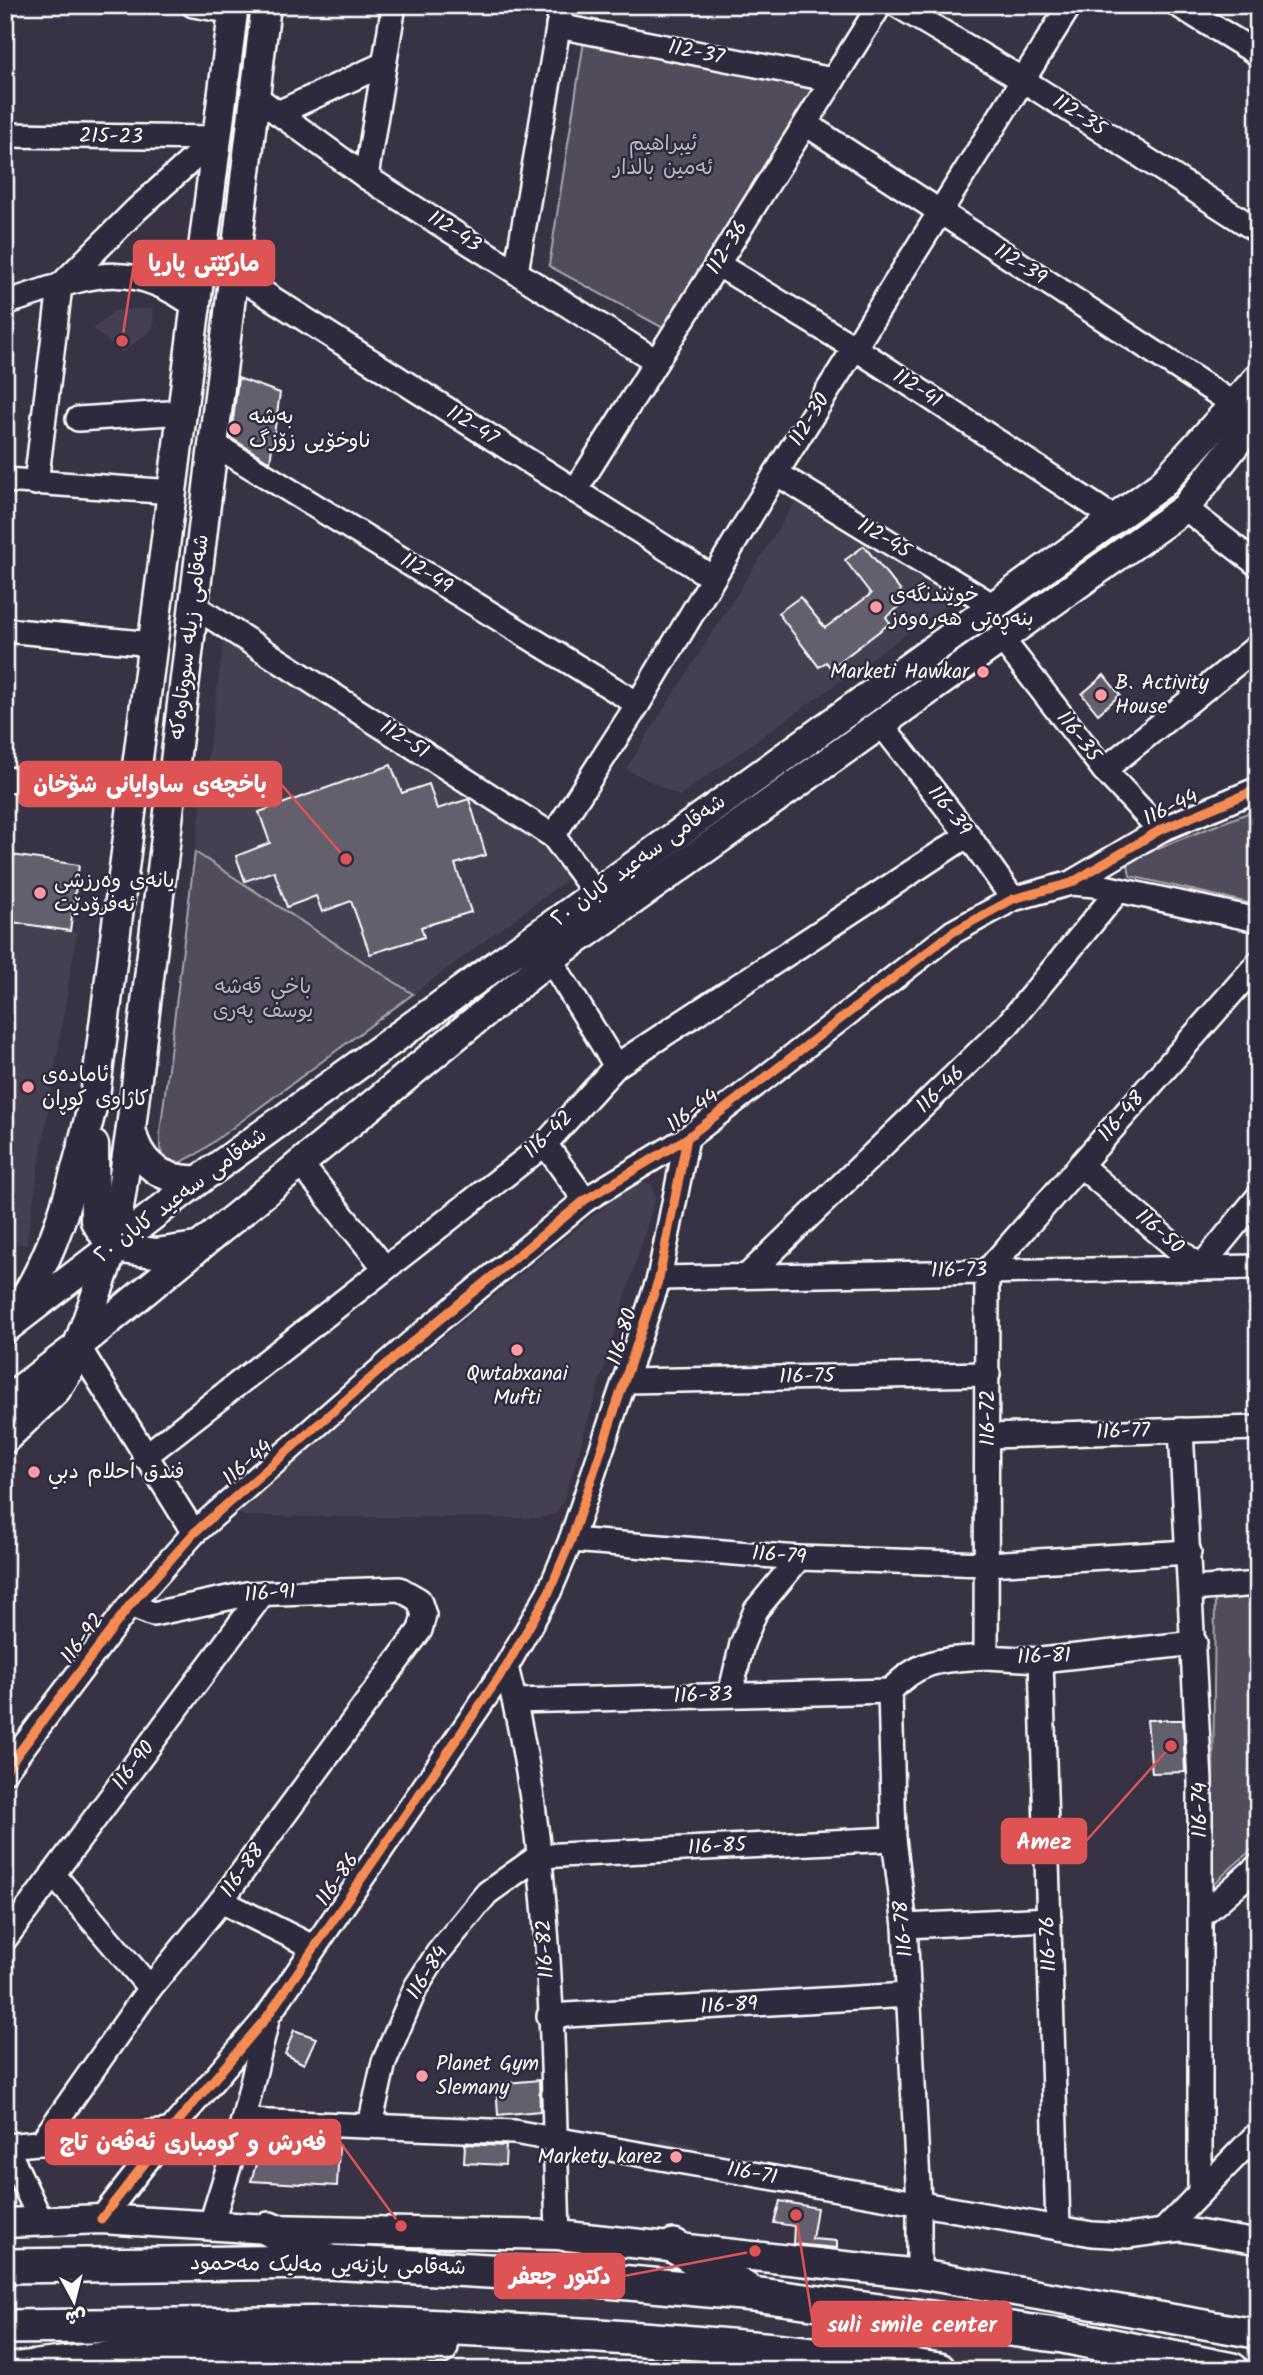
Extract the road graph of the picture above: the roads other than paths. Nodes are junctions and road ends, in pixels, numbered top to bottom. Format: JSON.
{"nodes":[{"id":1,"x":193,"y":5,"type":"edge"},
{"id":2,"x":266,"y":5,"type":"edge"},
{"id":3,"x":394,"y":5,"type":"edge"},
{"id":4,"x":880,"y":5,"type":"edge"},
{"id":5,"x":897,"y":5,"type":"edge"},
{"id":6,"x":1070,"y":5,"type":"edge"},
{"id":7,"x":1178,"y":5,"type":"edge"},
{"id":8,"x":234,"y":8,"type":"edge"},
{"id":9,"x":560,"y":16,"type":"edge"},
{"id":10,"x":1258,"y":54,"type":"edge"},
{"id":11,"x":384,"y":64,"type":"junction"},
{"id":12,"x":833,"y":80,"type":"junction"},
{"id":13,"x":1023,"y":80,"type":"junction"},
{"id":14,"x":267,"y":105,"type":"junction"},
{"id":15,"x":806,"y":124,"type":"junction"},
{"id":16,"x":5,"y":135,"type":"edge"},
{"id":17,"x":216,"y":138,"type":"junction"},
{"id":18,"x":366,"y":177,"type":"junction"},
{"id":19,"x":940,"y":212,"type":"junction"},
{"id":20,"x":1258,"y":231,"type":"edge"},
{"id":21,"x":718,"y":264,"type":"junction"},
{"id":22,"x":516,"y":272,"type":"junction"},
{"id":23,"x":232,"y":273,"type":"junction"},
{"id":24,"x":60,"y":286,"type":"junction"},
{"id":25,"x":5,"y":303,"type":"edge"},
{"id":26,"x":198,"y":308,"type":"junction"},
{"id":27,"x":855,"y":348,"type":"junction"},
{"id":28,"x":656,"y":362,"type":"junction"},
{"id":29,"x":1258,"y":378,"type":"edge"},
{"id":30,"x":1246,"y":410,"type":"edge"},
{"id":31,"x":184,"y":412,"type":"junction"},
{"id":32,"x":78,"y":419,"type":"dead end"},
{"id":33,"x":214,"y":443,"type":"junction"},
{"id":34,"x":776,"y":473,"type":"junction"},
{"id":35,"x":5,"y":480,"type":"edge"},
{"id":36,"x":36,"y":483,"type":"junction"},
{"id":37,"x":575,"y":491,"type":"junction"},
{"id":38,"x":173,"y":492,"type":"junction"},
{"id":39,"x":1185,"y":508,"type":"junction"},
{"id":40,"x":1114,"y":518,"type":"junction"},
{"id":41,"x":1258,"y":565,"type":"edge"},
{"id":42,"x":713,"y":578,"type":"junction"},
{"id":43,"x":992,"y":605,"type":"junction"},
{"id":44,"x":194,"y":606,"type":"junction"},
{"id":45,"x":5,"y":630,"type":"edge"},
{"id":46,"x":1002,"y":639,"type":"junction"},
{"id":47,"x":153,"y":644,"type":"junction"},
{"id":48,"x":1258,"y":646,"type":"edge"},
{"id":49,"x":638,"y":704,"type":"junction"},
{"id":50,"x":882,"y":726,"type":"junction"},
{"id":51,"x":1104,"y":770,"type":"junction"},
{"id":52,"x":5,"y":779,"type":"edge"},
{"id":53,"x":1258,"y":789,"type":"edge"},
{"id":54,"x":134,"y":791,"type":"junction"},
{"id":55,"x":1160,"y":830,"type":"junction"},
{"id":56,"x":968,"y":835,"type":"junction"},
{"id":57,"x":553,"y":836,"type":"junction"},
{"id":58,"x":662,"y":842,"type":"junction"},
{"id":59,"x":127,"y":849,"type":"junction"},
{"id":60,"x":163,"y":853,"type":"junction"},
{"id":61,"x":680,"y":867,"type":"junction"},
{"id":62,"x":1072,"y":883,"type":"junction"},
{"id":63,"x":1118,"y":891,"type":"junction"},
{"id":64,"x":596,"y":894,"type":"junction"},
{"id":65,"x":1013,"y":899,"type":"junction"},
{"id":66,"x":1258,"y":919,"type":"edge"},
{"id":67,"x":550,"y":959,"type":"junction"},
{"id":68,"x":1258,"y":963,"type":"edge"},
{"id":69,"x":616,"y":1066,"type":"junction"},
{"id":70,"x":95,"y":1096,"type":"junction"},
{"id":71,"x":131,"y":1128,"type":"junction"},
{"id":72,"x":688,"y":1138,"type":"junction"},
{"id":73,"x":545,"y":1144,"type":"junction"},
{"id":74,"x":299,"y":1162,"type":"junction"},
{"id":75,"x":1080,"y":1165,"type":"junction"},
{"id":76,"x":199,"y":1180,"type":"junction"},
{"id":77,"x":1258,"y":1197,"type":"edge"},
{"id":78,"x":585,"y":1200,"type":"junction"},
{"id":79,"x":197,"y":1247,"type":"junction"},
{"id":80,"x":113,"y":1248,"type":"junction"},
{"id":81,"x":1258,"y":1267,"type":"edge"},
{"id":82,"x":385,"y":1268,"type":"junction"},
{"id":83,"x":1200,"y":1268,"type":"junction"},
{"id":84,"x":986,"y":1271,"type":"junction"},
{"id":85,"x":748,"y":1275,"type":"junction"},
{"id":86,"x":659,"y":1278,"type":"junction"},
{"id":87,"x":5,"y":1328,"type":"edge"},
{"id":88,"x":78,"y":1346,"type":"junction"},
{"id":89,"x":988,"y":1374,"type":"junction"},
{"id":90,"x":627,"y":1381,"type":"junction"},
{"id":91,"x":5,"y":1401,"type":"edge"},
{"id":92,"x":1258,"y":1428,"type":"edge"},
{"id":93,"x":1181,"y":1430,"type":"junction"},
{"id":94,"x":988,"y":1436,"type":"junction"},
{"id":95,"x":5,"y":1439,"type":"edge"},
{"id":96,"x":144,"y":1457,"type":"junction"},
{"id":97,"x":194,"y":1533,"type":"junction"},
{"id":98,"x":571,"y":1540,"type":"junction"},
{"id":99,"x":1189,"y":1552,"type":"junction"},
{"id":100,"x":799,"y":1558,"type":"junction"},
{"id":101,"x":988,"y":1564,"type":"junction"},
{"id":102,"x":1258,"y":1584,"type":"edge"},
{"id":103,"x":1192,"y":1589,"type":"junction"},
{"id":104,"x":263,"y":1593,"type":"junction"},
{"id":105,"x":414,"y":1595,"type":"joint"},
{"id":106,"x":130,"y":1605,"type":"junction"},
{"id":107,"x":1195,"y":1643,"type":"junction"},
{"id":108,"x":986,"y":1657,"type":"junction"},
{"id":109,"x":1041,"y":1660,"type":"junction"},
{"id":110,"x":506,"y":1667,"type":"junction"},
{"id":111,"x":890,"y":1690,"type":"junction"},
{"id":112,"x":730,"y":1695,"type":"junction"},
{"id":113,"x":515,"y":1701,"type":"junction"},
{"id":114,"x":5,"y":1771,"type":"edge"},
{"id":115,"x":894,"y":1839,"type":"junction"},
{"id":116,"x":540,"y":1856,"type":"junction"},
{"id":117,"x":1258,"y":1866,"type":"edge"},
{"id":118,"x":53,"y":1874,"type":"junction"},
{"id":119,"x":221,"y":1902,"type":"junction"},
{"id":120,"x":1201,"y":1916,"type":"junction"},
{"id":121,"x":1049,"y":1919,"type":"junction"},
{"id":122,"x":905,"y":1926,"type":"junction"},
{"id":123,"x":5,"y":1939,"type":"edge"},
{"id":124,"x":313,"y":1947,"type":"junction"},
{"id":125,"x":150,"y":1988,"type":"junction"},
{"id":126,"x":908,"y":1995,"type":"junction"},
{"id":127,"x":549,"y":2016,"type":"junction"},
{"id":128,"x":267,"y":2017,"type":"junction"},
{"id":129,"x":243,"y":2121,"type":"junction"},
{"id":130,"x":370,"y":2126,"type":"junction"},
{"id":131,"x":170,"y":2131,"type":"junction"},
{"id":132,"x":1258,"y":2133,"type":"edge"},
{"id":133,"x":555,"y":2139,"type":"junction"},
{"id":134,"x":41,"y":2143,"type":"junction"},
{"id":135,"x":6,"y":2146,"type":"edge"},
{"id":136,"x":1200,"y":2190,"type":"junction"},
{"id":137,"x":919,"y":2203,"type":"junction"},
{"id":138,"x":102,"y":2219,"type":"junction"},
{"id":139,"x":41,"y":2221,"type":"junction"},
{"id":140,"x":5,"y":2223,"type":"edge"},
{"id":141,"x":211,"y":2224,"type":"junction"},
{"id":142,"x":1058,"y":2228,"type":"junction"},
{"id":143,"x":269,"y":2229,"type":"junction"},
{"id":144,"x":1163,"y":2231,"type":"junction"},
{"id":145,"x":558,"y":2235,"type":"junction"},
{"id":146,"x":1258,"y":2242,"type":"edge"},
{"id":147,"x":674,"y":2246,"type":"junction"},
{"id":148,"x":329,"y":2262,"type":"junction"},
{"id":149,"x":5,"y":2266,"type":"edge"},
{"id":150,"x":919,"y":2274,"type":"junction"},
{"id":151,"x":753,"y":2294,"type":"junction"},
{"id":152,"x":5,"y":2327,"type":"edge"},
{"id":153,"x":557,"y":2334,"type":"junction"},
{"id":154,"x":1258,"y":2334,"type":"edge"},
{"id":155,"x":11,"y":2370,"type":"edge"},
{"id":156,"x":939,"y":2370,"type":"edge"},
{"id":157,"x":1232,"y":2370,"type":"edge"}],
"edges":[{"from":1,"to":8,"type":"street"},
{"from":2,"to":14,"type":"main road","name":"شەقامی زیلە سووتاوەکە"},
{"from":3,"to":11,"type":"street"},
{"from":4,"to":12,"type":"street","name":"112-36"},
{"from":5,"to":13,"type":"street","name":"112-35"},
{"from":6,"to":13,"type":"street","name":"112-30"},
{"from":7,"to":10,"type":"street"},
{"from":8,"to":17,"type":"main road","name":"شەقامی زیلە سووتاوەکە"},
{"from":9,"to":12,"type":"street","name":"112-37"},
{"from":9,"to":22,"type":"street"},
{"from":11,"to":14,"type":"street"},
{"from":11,"to":18,"type":"street"},
{"from":12,"to":15,"type":"street","name":"112-36"},
{"from":13,"to":19,"type":"street","name":"112-30"},
{"from":13,"to":20,"type":"street","name":"112-35"},
{"from":14,"to":18,"type":"street","name":"112-43"},
{"from":14,"to":23,"type":"main road","name":"شەقامی زیلە سووتاوەکە"},
{"from":15,"to":19,"type":"street","name":"112-39"},
{"from":15,"to":21,"type":"street","name":"112-36"},
{"from":16,"to":17,"type":"street","name":"215-23"},
{"from":17,"to":24,"type":"street"},
{"from":17,"to":26,"type":"main road","name":"شەقامی زیلە سووتاوەکە"},
{"from":18,"to":22,"type":"street","name":"112-43"},
{"from":19,"to":27,"type":"street","name":"112-30"},
{"from":19,"to":30,"type":"street","name":"112-39"},
{"from":21,"to":27,"type":"street","name":"112-41"},
{"from":21,"to":28,"type":"street","name":"112-36"},
{"from":22,"to":28,"type":"street","name":"112-43"},
{"from":23,"to":33,"type":"main road","name":"شەقامی زیلە سووتاوەکە"},
{"from":23,"to":37,"type":"street","name":"112-47"},
{"from":24,"to":25,"type":"street"},
{"from":24,"to":26,"type":"street"},
{"from":24,"to":36,"type":"street"},
{"from":26,"to":31,"type":"main road","name":"شەقامی زیلە سووتاوەکە"},
{"from":27,"to":34,"type":"street","name":"112-30"},
{"from":27,"to":40,"type":"street","name":"112-41"},
{"from":28,"to":37,"type":"street","name":"112-36"},
{"from":29,"to":30,"type":"main road","name":"شەقامی سەعید کابان ٢٠"},
{"from":30,"to":39,"type":"main road","name":"شەقامی سەعید کابان ٢٠"},
{"from":30,"to":40,"type":"main road","name":"شەقامی سەعید کابان ٢٠"},
{"from":31,"to":32,"type":"street"},
{"from":31,"to":38,"type":"main road","name":"شەقامی زیلە سووتاوەکە"},
{"from":33,"to":44,"type":"main road","name":"شەقامی زیلە سووتاوەکە"},
{"from":33,"to":49,"type":"street","name":"112-49"},
{"from":34,"to":42,"type":"street","name":"112-30"},
{"from":34,"to":43,"type":"street","name":"112-45"},
{"from":35,"to":36,"type":"street"},
{"from":36,"to":38,"type":"street"},
{"from":37,"to":42,"type":"street","name":"112-47"},
{"from":38,"to":47,"type":"main road","name":"شەقامی زیلە سووتاوەکە"},
{"from":39,"to":41,"type":"street"},
{"from":39,"to":46,"type":"main road","name":"شەقامی سەعید کابان ٢٠"},
{"from":40,"to":43,"type":"main road","name":"شەقامی سەعید کابان ٢٠"},
{"from":42,"to":49,"type":"street","name":"112-30"},
{"from":43,"to":58,"type":"main road","name":"شەقامی سەعید کابان ٢٠"},
{"from":44,"to":57,"type":"street","name":"112-51"},
{"from":44,"to":60,"type":"main road","name":"شەقامی زیلە سووتاوەکە"},
{"from":45,"to":47,"type":"street"},
{"from":46,"to":50,"type":"main road","name":"شەقامی سەعید کابان ٢٠"},
{"from":46,"to":51,"type":"street","name":"116-35"},
{"from":47,"to":54,"type":"main road","name":"شەقامی زیلە سووتاوەکە"},
{"from":48,"to":51,"type":"street"},
{"from":49,"to":57,"type":"street","name":"112-30"},
{"from":50,"to":56,"type":"street","name":"116-39"},
{"from":50,"to":61,"type":"main road","name":"شەقامی سەعید کابان ٢٠"},
{"from":51,"to":55,"type":"street","name":"116-35"},
{"from":52,"to":54,"type":"street"},
{"from":53,"to":55,"type":"street","name":"116-44"},
{"from":54,"to":59,"type":"main road","name":"شەقامی زیلە سووتاوەکە"},
{"from":55,"to":62,"type":"street","name":"116-44"},
{"from":56,"to":65,"type":"street","name":"116-39"},
{"from":56,"to":69,"type":"street","name":"116-42"},
{"from":57,"to":64,"type":"street","name":"112-51"},
{"from":58,"to":61,"type":"main road"},
{"from":58,"to":64,"type":"main road","name":"شەقامی سەعید کابان ٢٠"},
{"from":59,"to":60,"type":"main road"},
{"from":59,"to":70,"type":"main road","name":"شەقامی زیلە سووتاوەکە"},
{"from":60,"to":71,"type":"main road","name":"شەقامی زیلە سووتاوەکە"},
{"from":61,"to":67,"type":"main road","name":"شەقامی سەعید کابان ٢٠"},
{"from":62,"to":63,"type":"street"},
{"from":62,"to":65,"type":"street","name":"116-44"},
{"from":63,"to":66,"type":"street"},
{"from":63,"to":85,"type":"street","name":"116-46"},
{"from":64,"to":76,"type":"main road","name":"شەقامی سەعید کابان ٢٠"},
{"from":65,"to":72,"type":"street","name":"116-44"},
{"from":67,"to":69,"type":"street"},
{"from":67,"to":74,"type":"main road","name":"شەقامی سەعید کابان ٢٠"},
{"from":68,"to":75,"type":"street","name":"116-48"},
{"from":69,"to":73,"type":"street","name":"116-42"},
{"from":70,"to":80,"type":"main road"},
{"from":70,"to":87,"type":"main road","name":"شەقامی زیلە سووتاوەکە"},
{"from":71,"to":76,"type":"main road"},
{"from":71,"to":80,"type":"main road","name":"شەقامی زیلە سووتاوەکە"},
{"from":72,"to":78,"type":"street","name":"116-44"},
{"from":72,"to":86,"type":"street","name":"116-80"},
{"from":73,"to":78,"type":"street"},
{"from":73,"to":82,"type":"street","name":"116-42"},
{"from":74,"to":79,"type":"main road","name":"شەقامی سەعید کابان ٢٠"},
{"from":74,"to":82,"type":"street"},
{"from":75,"to":83,"type":"street","name":"116-50"},
{"from":75,"to":84,"type":"street","name":"116-48"},
{"from":76,"to":80,"type":"main road","name":"شەقامی سەعید کابان ٢٠"},
{"from":77,"to":83,"type":"street","name":"116-50"},
{"from":78,"to":97,"type":"street","name":"116-44"},
{"from":79,"to":80,"type":"main road"},
{"from":79,"to":88,"type":"main road","name":"شەقامی سەعید کابان ٢٠"},
{"from":80,"to":87,"type":"main road","name":"شەقامی سەعید کابان ٢٠"},
{"from":80,"to":88,"type":"main road","name":"شەقامی زیلە سووتاوەکە"},
{"from":81,"to":83,"type":"street","name":"116-73"},
{"from":82,"to":96,"type":"street","name":"116-42"},
{"from":83,"to":84,"type":"street","name":"116-73"},
{"from":84,"to":85,"type":"street","name":"116-73"},
{"from":84,"to":89,"type":"street","name":"116-72"},
{"from":85,"to":86,"type":"street","name":"116-73"},
{"from":86,"to":90,"type":"street","name":"116-80"},
{"from":88,"to":91,"type":"main road","name":"شەقامی سەعید کابان ٢٠"},
{"from":88,"to":95,"type":"main road","name":"شەقامی زیلە سووتاوەکە"},
{"from":88,"to":96,"type":"street"},
{"from":89,"to":90,"type":"street","name":"116-75"},
{"from":89,"to":94,"type":"street","name":"116-72"},
{"from":90,"to":98,"type":"street","name":"116-80"},
{"from":92,"to":93,"type":"street","name":"116-77"},
{"from":93,"to":94,"type":"street","name":"116-77"},
{"from":93,"to":99,"type":"street","name":"116-74"},
{"from":94,"to":101,"type":"street","name":"116-72"},
{"from":96,"to":97,"type":"street"},
{"from":97,"to":106,"type":"street","name":"116-92"},
{"from":98,"to":100,"type":"street","name":"116-79"},
{"from":98,"to":110,"type":"street","name":"116-86"},
{"from":99,"to":101,"type":"street","name":"116-79"},
{"from":99,"to":103,"type":"street","name":"116-74"},
{"from":100,"to":101,"type":"street","name":"116-79"},
{"from":100,"to":112,"type":"street"},
{"from":101,"to":108,"type":"street","name":"116-81"},
{"from":102,"to":103,"type":"street"},
{"from":103,"to":107,"type":"street","name":"116-74"},
{"from":104,"to":105,"type":"street","name":"116-91"},
{"from":104,"to":106,"type":"street","name":"116-91"},
{"from":104,"to":118,"type":"street","name":"116-90"},
{"from":105,"to":119,"type":"street","name":"116-88"},
{"from":106,"to":114,"type":"street","name":"116-92"},
{"from":107,"to":109,"type":"street","name":"116-81"},
{"from":107,"to":120,"type":"street","name":"116-74"},
{"from":108,"to":109,"type":"street","name":"116-81"},
{"from":108,"to":111,"type":"street"},
{"from":109,"to":121,"type":"street","name":"116-76"},
{"from":110,"to":113,"type":"street","name":"116-82"},
{"from":110,"to":124,"type":"street","name":"116-86"},
{"from":111,"to":112,"type":"street","name":"116-83"},
{"from":111,"to":115,"type":"street","name":"116-78"},
{"from":112,"to":113,"type":"street","name":"116-83"},
{"from":113,"to":116,"type":"street","name":"116-82"},
{"from":115,"to":116,"type":"street","name":"116-85"},
{"from":115,"to":122,"type":"street","name":"116-78"},
{"from":116,"to":127,"type":"street","name":"116-82"},
{"from":116,"to":130,"type":"street","name":"116-84"},
{"from":117,"to":120,"type":"street"},
{"from":118,"to":123,"type":"street","name":"116-90"},
{"from":118,"to":125,"type":"street"},
{"from":119,"to":124,"type":"street"},
{"from":119,"to":125,"type":"street","name":"116-88"},
{"from":120,"to":136,"type":"street","name":"116-74"},
{"from":121,"to":122,"type":"street"},
{"from":121,"to":142,"type":"street","name":"116-76"},
{"from":122,"to":126,"type":"street","name":"116-78"},
{"from":124,"to":128,"type":"street","name":"116-86"},
{"from":125,"to":134,"type":"street","name":"116-88"},
{"from":126,"to":127,"type":"street","name":"116-89"},
{"from":126,"to":137,"type":"street","name":"116-78"},
{"from":127,"to":133,"type":"street","name":"116-82"},
{"from":128,"to":129,"type":"street"},
{"from":128,"to":131,"type":"street","name":"116-86"},
{"from":129,"to":130,"type":"street","name":"116-71"},
{"from":129,"to":141,"type":"street"},
{"from":130,"to":133,"type":"street","name":"116-71"},
{"from":131,"to":134,"type":"street"},
{"from":131,"to":138,"type":"street","name":"116-86"},
{"from":132,"to":136,"type":"street"},
{"from":133,"to":137,"type":"street","name":"116-71"},
{"from":133,"to":145,"type":"street","name":"116-82"},
{"from":134,"to":135,"type":"street"},
{"from":135,"to":139,"type":"street"},
{"from":136,"to":144,"type":"street"},
{"from":137,"to":142,"type":"street","name":"116-71"},
{"from":137,"to":150,"type":"street","name":"116-78"},
{"from":138,"to":139,"type":"main road"},
{"from":138,"to":141,"type":"main road"},
{"from":139,"to":140,"type":"main road"},
{"from":141,"to":143,"type":"main road"},
{"from":142,"to":144,"type":"street","name":"116-71"},
{"from":143,"to":145,"type":"main road"},
{"from":143,"to":148,"type":"highway"},
{"from":144,"to":146,"type":"street","name":"116-71"},
{"from":145,"to":147,"type":"main road"},
{"from":147,"to":150,"type":"main road"},
{"from":147,"to":151,"type":"highway"},
{"from":148,"to":149,"type":"highway","name":"شەقامی بازنەیی مەلیک مەحمود"},
{"from":148,"to":151,"type":"highway","name":"شەقامی بازنەیی مەلیک مەحمود"},
{"from":150,"to":154,"type":"main road"},
{"from":151,"to":157,"type":"highway","name":"شەقامی بازنەیی مەلیک مەحمود"},
{"from":152,"to":153,"type":"highway"},
{"from":153,"to":155,"type":"highway"},
{"from":153,"to":156,"type":"highway"}]}
